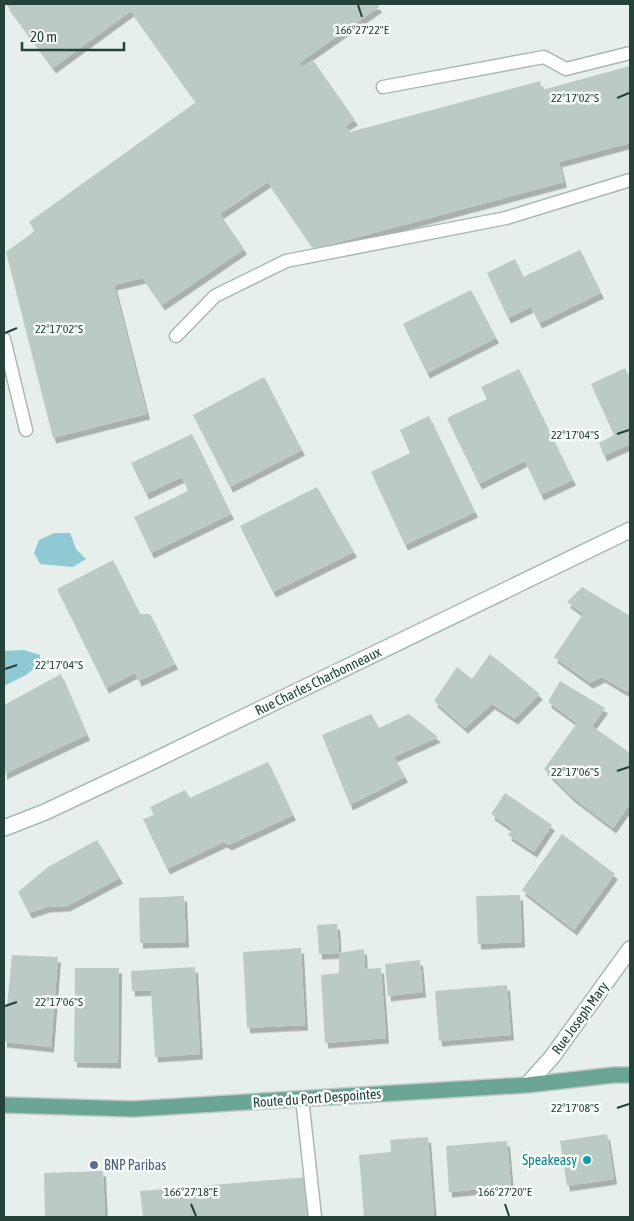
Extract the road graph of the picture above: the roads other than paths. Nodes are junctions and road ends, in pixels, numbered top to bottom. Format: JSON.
{"nodes":[{"id":1,"x":630,"y":53,"type":"edge"},
{"id":2,"x":383,"y":87,"type":"dead end"},
{"id":3,"x":630,"y":180,"type":"edge"},
{"id":4,"x":176,"y":336,"type":"dead end"},
{"id":5,"x":4,"y":339,"type":"edge"},
{"id":6,"x":26,"y":430,"type":"dead end"},
{"id":7,"x":630,"y":530,"type":"edge"},
{"id":8,"x":4,"y":828,"type":"edge"},
{"id":9,"x":630,"y":949,"type":"edge"},
{"id":10,"x":630,"y":1075,"type":"edge"},
{"id":11,"x":527,"y":1085,"type":"junction"},
{"id":12,"x":302,"y":1098,"type":"junction"},
{"id":13,"x":4,"y":1105,"type":"edge"},
{"id":14,"x":315,"y":1217,"type":"edge"}],
"edges":[{"from":1,"to":2,"type":"lane"},
{"from":3,"to":4,"type":"lane"},
{"from":5,"to":6,"type":"lane"},
{"from":7,"to":8,"type":"street","name":"Rue Charles Charbonneaux"},
{"from":9,"to":11,"type":"street","name":"Rue Joseph Mary"},
{"from":10,"to":11,"type":"main road","name":"Route du Port Despointes"},
{"from":11,"to":12,"type":"main road","name":"Route du Port Despointes"},
{"from":12,"to":13,"type":"main road","name":"Route du Port Despointes"},
{"from":12,"to":14,"type":"lane"}]}
